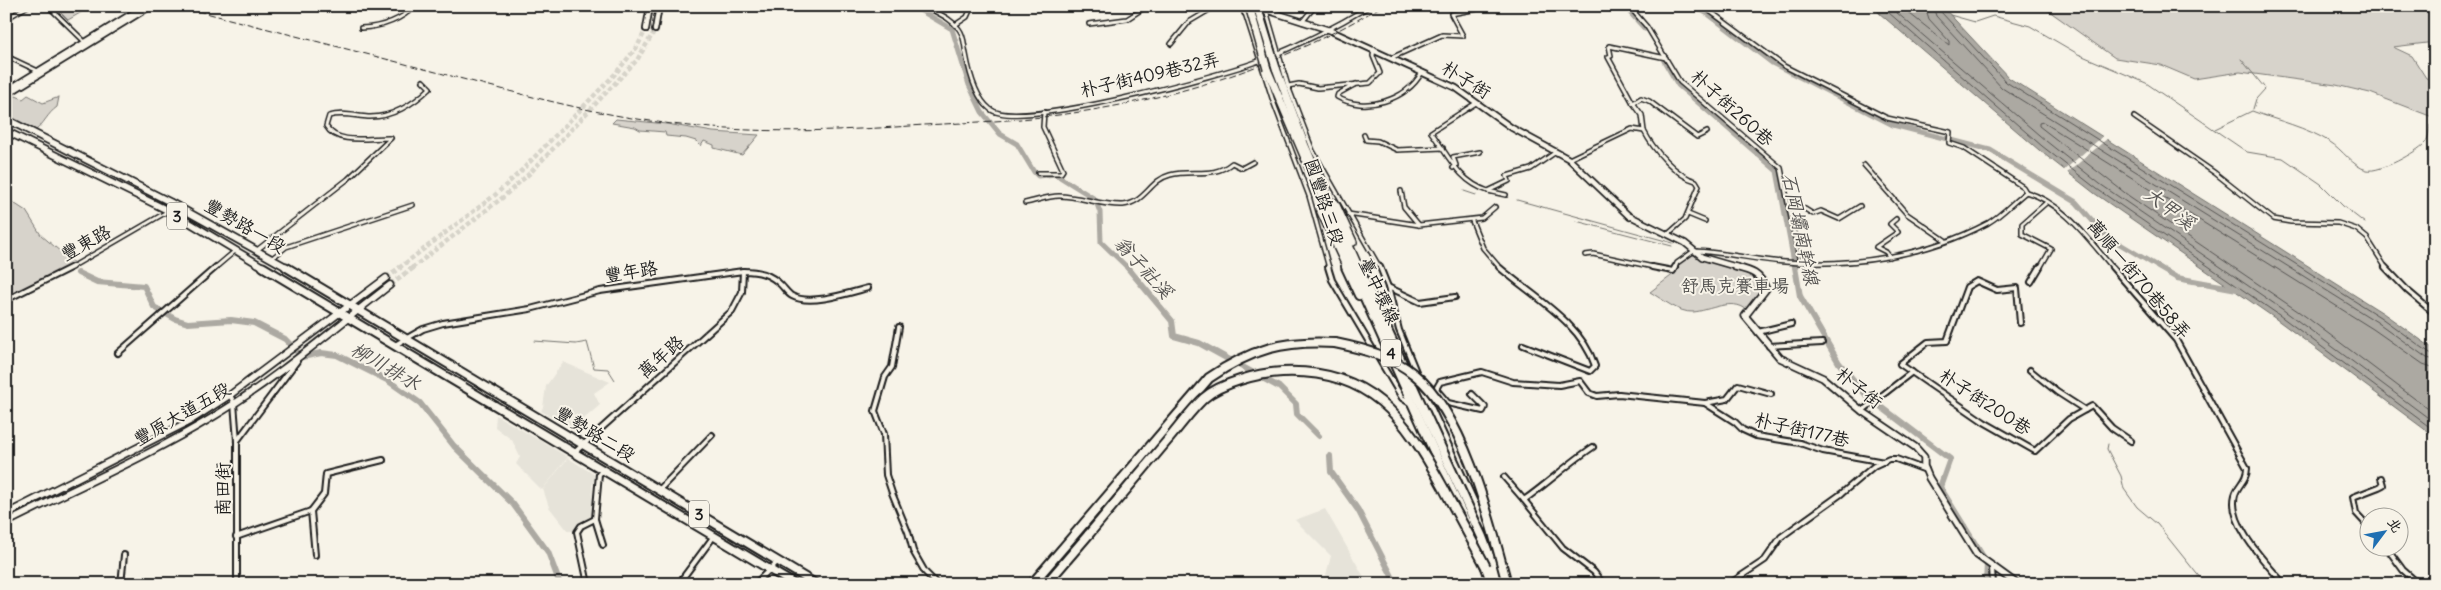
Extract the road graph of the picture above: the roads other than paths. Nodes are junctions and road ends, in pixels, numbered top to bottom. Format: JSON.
{"nodes":[{"id":1,"x":28,"y":6,"type":"edge"},
{"id":2,"x":48,"y":6,"type":"edge"},
{"id":3,"x":144,"y":6,"type":"edge"},
{"id":4,"x":151,"y":6,"type":"edge"},
{"id":5,"x":415,"y":6,"type":"edge"},
{"id":6,"x":650,"y":6,"type":"edge"},
{"id":7,"x":659,"y":6,"type":"edge"},
{"id":8,"x":924,"y":6,"type":"edge"},
{"id":9,"x":972,"y":6,"type":"edge"},
{"id":10,"x":1146,"y":6,"type":"edge"},
{"id":11,"x":1216,"y":6,"type":"edge"},
{"id":12,"x":1243,"y":6,"type":"edge"},
{"id":13,"x":1257,"y":6,"type":"edge"},
{"id":14,"x":1315,"y":6,"type":"edge"},
{"id":15,"x":1370,"y":6,"type":"edge"},
{"id":16,"x":1478,"y":6,"type":"edge"},
{"id":17,"x":1629,"y":6,"type":"edge"},
{"id":18,"x":1703,"y":6,"type":"edge"},
{"id":19,"x":1265,"y":8,"type":"edge"},
{"id":20,"x":1247,"y":9,"type":"edge"},
{"id":21,"x":6,"y":19,"type":"edge"},
{"id":22,"x":1302,"y":22,"type":"junction"},
{"id":23,"x":1089,"y":24,"type":"dead end"},
{"id":24,"x":955,"y":25,"type":"junction"},
{"id":25,"x":361,"y":28,"type":"dead end"},
{"id":26,"x":646,"y":29,"type":"tunnel mouth"},
{"id":27,"x":655,"y":30,"type":"tunnel mouth"},
{"id":28,"x":1329,"y":30,"type":"junction"},
{"id":29,"x":86,"y":44,"type":"junction"},
{"id":30,"x":1171,"y":44,"type":"dead end"},
{"id":31,"x":1374,"y":49,"type":"junction"},
{"id":32,"x":1278,"y":53,"type":"junction"},
{"id":33,"x":6,"y":56,"type":"edge"},
{"id":34,"x":1391,"y":58,"type":"junction"},
{"id":35,"x":1666,"y":58,"type":"junction"},
{"id":36,"x":1260,"y":60,"type":"junction"},
{"id":37,"x":38,"y":71,"type":"junction"},
{"id":38,"x":1422,"y":72,"type":"junction"},
{"id":39,"x":423,"y":81,"type":"dead end"},
{"id":40,"x":1356,"y":84,"type":"junction"},
{"id":41,"x":1288,"y":86,"type":"junction"},
{"id":42,"x":6,"y":91,"type":"edge"},
{"id":43,"x":6,"y":95,"type":"edge"},
{"id":44,"x":1476,"y":103,"type":"junction"},
{"id":45,"x":1633,"y":103,"type":"junction"},
{"id":46,"x":1044,"y":112,"type":"junction"},
{"id":47,"x":2134,"y":117,"type":"dead end"},
{"id":48,"x":6,"y":120,"type":"edge"},
{"id":49,"x":1288,"y":123,"type":"junction"},
{"id":50,"x":6,"y":130,"type":"edge"},
{"id":51,"x":1644,"y":130,"type":"junction"},
{"id":52,"x":1707,"y":132,"type":"dead end"},
{"id":53,"x":1364,"y":135,"type":"dead end"},
{"id":54,"x":1305,"y":146,"type":"junction"},
{"id":55,"x":1443,"y":148,"type":"junction"},
{"id":56,"x":1480,"y":152,"type":"dead end"},
{"id":57,"x":1556,"y":152,"type":"junction"},
{"id":58,"x":1569,"y":159,"type":"junction"},
{"id":59,"x":1252,"y":162,"type":"dead end"},
{"id":60,"x":1864,"y":165,"type":"dead end"},
{"id":61,"x":1453,"y":168,"type":"junction"},
{"id":62,"x":1038,"y":173,"type":"dead end"},
{"id":63,"x":1401,"y":191,"type":"dead end"},
{"id":64,"x":1488,"y":191,"type":"junction"},
{"id":65,"x":2026,"y":192,"type":"junction"},
{"id":66,"x":1506,"y":195,"type":"dead end"},
{"id":67,"x":1025,"y":202,"type":"dead end"},
{"id":68,"x":2046,"y":203,"type":"junction"},
{"id":69,"x":413,"y":205,"type":"dead end"},
{"id":70,"x":177,"y":206,"type":"junction"},
{"id":71,"x":1789,"y":206,"type":"junction"},
{"id":72,"x":1860,"y":206,"type":"dead end"},
{"id":73,"x":1495,"y":207,"type":"dead end"},
{"id":74,"x":168,"y":212,"type":"junction"},
{"id":75,"x":1348,"y":214,"type":"junction"},
{"id":76,"x":1688,"y":214,"type":"junction"},
{"id":77,"x":1628,"y":215,"type":"junction"},
{"id":78,"x":1896,"y":219,"type":"dead end"},
{"id":79,"x":1472,"y":221,"type":"junction"},
{"id":80,"x":1705,"y":221,"type":"dead end"},
{"id":81,"x":1419,"y":226,"type":"junction"},
{"id":82,"x":1668,"y":234,"type":"junction"},
{"id":83,"x":1945,"y":240,"type":"junction"},
{"id":84,"x":257,"y":250,"type":"junction"},
{"id":85,"x":235,"y":251,"type":"junction"},
{"id":86,"x":1694,"y":251,"type":"junction"},
{"id":87,"x":1585,"y":255,"type":"dead end"},
{"id":88,"x":1890,"y":258,"type":"junction"},
{"id":89,"x":271,"y":259,"type":"junction"},
{"id":90,"x":1800,"y":263,"type":"junction"},
{"id":91,"x":743,"y":270,"type":"junction"},
{"id":92,"x":386,"y":278,"type":"tunnel mouth"},
{"id":93,"x":2031,"y":282,"type":"dead end"},
{"id":94,"x":390,"y":285,"type":"tunnel mouth"},
{"id":95,"x":1388,"y":287,"type":"junction"},
{"id":96,"x":868,"y":288,"type":"dead end"},
{"id":97,"x":1455,"y":297,"type":"dead end"},
{"id":98,"x":6,"y":300,"type":"edge"},
{"id":99,"x":351,"y":304,"type":"junction"},
{"id":100,"x":359,"y":309,"type":"junction"},
{"id":101,"x":342,"y":313,"type":"junction"},
{"id":102,"x":2435,"y":314,"type":"edge"},
{"id":103,"x":349,"y":318,"type":"junction"},
{"id":104,"x":2020,"y":323,"type":"dead end"},
{"id":105,"x":1791,"y":324,"type":"dead end"},
{"id":106,"x":899,"y":327,"type":"dead end"},
{"id":107,"x":1758,"y":332,"type":"junction"},
{"id":108,"x":408,"y":340,"type":"junction"},
{"id":109,"x":1822,"y":343,"type":"dead end"},
{"id":110,"x":395,"y":344,"type":"junction"},
{"id":111,"x":1524,"y":345,"type":"dead end"},
{"id":112,"x":1769,"y":346,"type":"junction"},
{"id":113,"x":118,"y":353,"type":"dead end"},
{"id":114,"x":303,"y":353,"type":"junction"},
{"id":115,"x":2030,"y":370,"type":"dead end"},
{"id":116,"x":1912,"y":372,"type":"junction"},
{"id":117,"x":1436,"y":389,"type":"junction"},
{"id":118,"x":1425,"y":394,"type":"junction"},
{"id":119,"x":1472,"y":394,"type":"dead end"},
{"id":120,"x":1771,"y":394,"type":"dead end"},
{"id":121,"x":230,"y":395,"type":"junction"},
{"id":122,"x":234,"y":403,"type":"junction"},
{"id":123,"x":1705,"y":403,"type":"junction"},
{"id":124,"x":1413,"y":406,"type":"junction"},
{"id":125,"x":2085,"y":410,"type":"junction"},
{"id":126,"x":1862,"y":411,"type":"junction"},
{"id":127,"x":712,"y":435,"type":"dead end"},
{"id":128,"x":237,"y":441,"type":"junction"},
{"id":129,"x":2131,"y":441,"type":"dead end"},
{"id":130,"x":583,"y":444,"type":"junction"},
{"id":131,"x":1593,"y":447,"type":"dead end"},
{"id":132,"x":575,"y":452,"type":"junction"},
{"id":133,"x":383,"y":460,"type":"dead end"},
{"id":134,"x":1884,"y":462,"type":"junction"},
{"id":135,"x":604,"y":470,"type":"junction"},
{"id":136,"x":1926,"y":470,"type":"junction"},
{"id":137,"x":1504,"y":477,"type":"dead end"},
{"id":138,"x":2382,"y":478,"type":"dead end"},
{"id":139,"x":659,"y":490,"type":"junction"},
{"id":140,"x":1524,"y":500,"type":"junction"},
{"id":141,"x":311,"y":511,"type":"junction"},
{"id":142,"x":6,"y":514,"type":"edge"},
{"id":143,"x":2358,"y":515,"type":"edge"},
{"id":144,"x":596,"y":519,"type":"junction"},
{"id":145,"x":6,"y":523,"type":"edge"},
{"id":146,"x":1085,"y":532,"type":"junction"},
{"id":147,"x":714,"y":536,"type":"junction"},
{"id":148,"x":236,"y":537,"type":"junction"},
{"id":149,"x":603,"y":545,"type":"dead end"},
{"id":150,"x":315,"y":555,"type":"dead end"},
{"id":151,"x":124,"y":556,"type":"dead end"},
{"id":152,"x":2394,"y":558,"type":"edge"},
{"id":153,"x":778,"y":561,"type":"junction"},
{"id":154,"x":1990,"y":566,"type":"junction"},
{"id":155,"x":1486,"y":567,"type":"junction"},
{"id":156,"x":770,"y":569,"type":"junction"},
{"id":157,"x":682,"y":579,"type":"dead end"},
{"id":158,"x":121,"y":584,"type":"edge"},
{"id":159,"x":237,"y":584,"type":"edge"},
{"id":160,"x":588,"y":584,"type":"edge"},
{"id":161,"x":755,"y":584,"type":"edge"},
{"id":162,"x":794,"y":584,"type":"edge"},
{"id":163,"x":816,"y":584,"type":"edge"},
{"id":164,"x":937,"y":584,"type":"edge"},
{"id":165,"x":1032,"y":584,"type":"edge"},
{"id":166,"x":1046,"y":584,"type":"edge"},
{"id":167,"x":1491,"y":584,"type":"edge"},
{"id":168,"x":1501,"y":584,"type":"edge"},
{"id":169,"x":1508,"y":584,"type":"edge"},
{"id":170,"x":1603,"y":584,"type":"edge"},
{"id":171,"x":1729,"y":584,"type":"edge"},
{"id":172,"x":1993,"y":584,"type":"edge"},
{"id":173,"x":2017,"y":584,"type":"edge"},
{"id":174,"x":2284,"y":584,"type":"edge"},
{"id":175,"x":2419,"y":584,"type":"edge"}],
"edges":[{"from":1,"to":21,"type":"street"},
{"from":2,"to":29,"type":"street"},
{"from":3,"to":29,"type":"street"},
{"from":4,"to":29,"type":"street"},
{"from":5,"to":25,"type":"street"},
{"from":6,"to":26,"type":"street"},
{"from":7,"to":27,"type":"street"},
{"from":8,"to":24,"type":"street"},
{"from":9,"to":24,"type":"street"},
{"from":10,"to":23,"type":"street"},
{"from":11,"to":30,"type":"street"},
{"from":12,"to":20,"type":"street","name":"國豐路三段"},
{"from":13,"to":54,"type":"highway","name":"臺中環線","number":"4","bridge":true},
{"from":14,"to":22,"type":"street"},
{"from":15,"to":28,"type":"street"},
{"from":16,"to":34,"type":"street"},
{"from":17,"to":35,"type":"street","name":"朴子街260巷"},
{"from":18,"to":65,"type":"street","name":"萬順一街70巷58弄"},
{"from":19,"to":20,"type":"street"},
{"from":19,"to":22,"type":"street","name":"朴子街"},
{"from":19,"to":32,"type":"street","name":"國豐路三段"},
{"from":20,"to":36,"type":"street","name":"國豐路三段"},
{"from":20,"to":49,"type":"highway","name":"臺中環線","number":"4","bridge":true},
{"from":22,"to":28,"type":"street","name":"朴子街"},
{"from":24,"to":46,"type":"street","name":"朴子街409巷32弄"},
{"from":28,"to":31,"type":"street","name":"朴子街"},
{"from":28,"to":32,"type":"street"},
{"from":29,"to":37,"type":"street"},
{"from":29,"to":43,"type":"street"},
{"from":31,"to":34,"type":"street","name":"朴子街"},
{"from":31,"to":40,"type":"street"},
{"from":32,"to":36,"type":"street"},
{"from":32,"to":41,"type":"street","name":"國豐路三段"},
{"from":33,"to":37,"type":"street"},
{"from":34,"to":38,"type":"street","name":"朴子街"},
{"from":35,"to":45,"type":"street"},
{"from":35,"to":71,"type":"street","name":"朴子街260巷"},
{"from":36,"to":46,"type":"street","name":"朴子街409巷32弄"},
{"from":36,"to":124,"type":"street","name":"國豐路三段"},
{"from":37,"to":42,"type":"street"},
{"from":38,"to":40,"type":"street"},
{"from":38,"to":44,"type":"street","name":"朴子街"},
{"from":39,"to":84,"type":"street"},
{"from":40,"to":41,"type":"street"},
{"from":41,"to":75,"type":"street","name":"國豐路三段"},
{"from":44,"to":55,"type":"street"},
{"from":44,"to":57,"type":"street","name":"朴子街"},
{"from":45,"to":51,"type":"street"},
{"from":45,"to":52,"type":"street"},
{"from":46,"to":62,"type":"street"},
{"from":47,"to":102,"type":"street"},
{"from":48,"to":70,"type":"main road","name":"豐勢路一段","number":"3"},
{"from":49,"to":124,"type":"highway"},
{"from":49,"to":155,"type":"highway","name":"臺中環線","number":"4","bridge":true},
{"from":50,"to":74,"type":"main road","name":"豐勢路一段","number":"3"},
{"from":51,"to":58,"type":"street"},
{"from":51,"to":76,"type":"street"},
{"from":53,"to":55,"type":"street"},
{"from":54,"to":168,"type":"highway","name":"臺中環線","number":"4","bridge":true},
{"from":54,"to":168,"type":"highway"},
{"from":55,"to":61,"type":"street"},
{"from":56,"to":61,"type":"street"},
{"from":57,"to":58,"type":"street","name":"朴子街"},
{"from":57,"to":64,"type":"street"},
{"from":58,"to":77,"type":"street","name":"朴子街"},
{"from":59,"to":67,"type":"street"},
{"from":60,"to":83,"type":"street"},
{"from":61,"to":64,"type":"street"},
{"from":63,"to":81,"type":"street"},
{"from":64,"to":66,"type":"street"},
{"from":65,"to":68,"type":"street","name":"萬順一街70巷58弄"},
{"from":65,"to":83,"type":"street"},
{"from":68,"to":93,"type":"street"},
{"from":68,"to":174,"type":"street","name":"萬順一街70巷58弄"},
{"from":69,"to":89,"type":"street"},
{"from":70,"to":74,"type":"street","name":"豐東路"},
{"from":70,"to":84,"type":"main road","name":"豐勢路一段","number":"3"},
{"from":71,"to":72,"type":"street"},
{"from":71,"to":90,"type":"street","name":"朴子街260巷"},
{"from":73,"to":79,"type":"street"},
{"from":74,"to":85,"type":"main road","name":"豐勢路一段","number":"3"},
{"from":74,"to":98,"type":"street","name":"豐東路"},
{"from":75,"to":81,"type":"street"},
{"from":75,"to":95,"type":"street","name":"國豐路三段"},
{"from":76,"to":80,"type":"street"},
{"from":76,"to":82,"type":"street"},
{"from":77,"to":82,"type":"street","name":"朴子街"},
{"from":77,"to":86,"type":"street","name":"朴子街"},
{"from":78,"to":88,"type":"street"},
{"from":79,"to":81,"type":"street"},
{"from":79,"to":111,"type":"street"},
{"from":82,"to":86,"type":"street","name":"朴子街"},
{"from":83,"to":88,"type":"street"},
{"from":84,"to":89,"type":"main road","name":"豐勢路一段","number":"3"},
{"from":85,"to":101,"type":"main road","name":"豐勢路一段","number":"3"},
{"from":85,"to":113,"type":"street"},
{"from":86,"to":87,"type":"street"},
{"from":86,"to":90,"type":"street"},
{"from":86,"to":107,"type":"street","name":"朴子街"},
{"from":88,"to":90,"type":"street"},
{"from":89,"to":99,"type":"main road","name":"豐勢路一段","number":"3"},
{"from":91,"to":96,"type":"street","name":"豐年路"},
{"from":91,"to":108,"type":"street","name":"豐年路"},
{"from":91,"to":130,"type":"street","name":"萬年路"},
{"from":92,"to":99,"type":"street","name":"豐原大道五段"},
{"from":94,"to":100,"type":"street","name":"豐原大道五段"},
{"from":95,"to":97,"type":"street"},
{"from":95,"to":118,"type":"street","name":"國豐路三段"},
{"from":99,"to":100,"type":"main road","name":"豐勢路一段","number":"3"},
{"from":99,"to":101,"type":"street","name":"豐原大道五段"},
{"from":100,"to":103,"type":"street","name":"豐原大道五段"},
{"from":100,"to":108,"type":"main road","name":"豐勢路二段","number":"3"},
{"from":101,"to":103,"type":"main road","name":"豐勢路一段","number":"3"},
{"from":101,"to":121,"type":"street","name":"豐原大道五段"},
{"from":103,"to":110,"type":"main road","name":"豐勢路二段","number":"3"},
{"from":103,"to":114,"type":"street","name":"豐原大道五段"},
{"from":104,"to":116,"type":"street"},
{"from":105,"to":107,"type":"street"},
{"from":106,"to":164,"type":"street"},
{"from":107,"to":112,"type":"street","name":"朴子街"},
{"from":108,"to":110,"type":"street","name":"豐年路"},
{"from":108,"to":130,"type":"main road","name":"豐勢路二段","number":"3"},
{"from":109,"to":112,"type":"street"},
{"from":110,"to":132,"type":"main road","name":"豐勢路二段","number":"3"},
{"from":112,"to":126,"type":"street","name":"朴子街"},
{"from":114,"to":122,"type":"street","name":"豐原大道五段"},
{"from":114,"to":128,"type":"street"},
{"from":115,"to":125,"type":"street"},
{"from":116,"to":125,"type":"street","name":"朴子街200巷"},
{"from":116,"to":126,"type":"street","name":"朴子街200巷"},
{"from":117,"to":118,"type":"street"},
{"from":117,"to":119,"type":"street"},
{"from":117,"to":123,"type":"street","name":"朴子街177巷"},
{"from":118,"to":169,"type":"street","name":"國豐路三段"},
{"from":120,"to":123,"type":"street"},
{"from":121,"to":122,"type":"street","name":"南田街"},
{"from":121,"to":142,"type":"street","name":"豐原大道五段"},
{"from":122,"to":128,"type":"street","name":"南田街"},
{"from":122,"to":145,"type":"street","name":"豐原大道五段"},
{"from":123,"to":134,"type":"street","name":"朴子街177巷"},
{"from":124,"to":167,"type":"street","name":"國豐路三段"},
{"from":125,"to":129,"type":"street","name":"朴子街200巷"},
{"from":126,"to":136,"type":"street","name":"朴子街"},
{"from":127,"to":139,"type":"street"},
{"from":128,"to":148,"type":"street","name":"南田街"},
{"from":130,"to":132,"type":"street","name":"萬年路"},
{"from":130,"to":139,"type":"main road","name":"豐勢路二段","number":"3"},
{"from":131,"to":140,"type":"street"},
{"from":132,"to":135,"type":"main road","name":"豐勢路二段","number":"3"},
{"from":133,"to":141,"type":"street"},
{"from":134,"to":136,"type":"street","name":"朴子街177巷"},
{"from":134,"to":171,"type":"street"},
{"from":135,"to":144,"type":"street"},
{"from":135,"to":147,"type":"main road","name":"豐勢路二段","number":"3"},
{"from":136,"to":154,"type":"street","name":"朴子街"},
{"from":137,"to":140,"type":"street"},
{"from":138,"to":143,"type":"street"},
{"from":139,"to":153,"type":"main road","name":"豐勢路二段","number":"3"},
{"from":140,"to":170,"type":"street"},
{"from":141,"to":148,"type":"street"},
{"from":141,"to":150,"type":"street"},
{"from":144,"to":149,"type":"street"},
{"from":144,"to":160,"type":"street"},
{"from":146,"to":155,"type":"highway","bridge":true},
{"from":146,"to":165,"type":"highway"},
{"from":146,"to":166,"type":"highway"},
{"from":146,"to":169,"type":"highway","bridge":true},
{"from":147,"to":156,"type":"main road","name":"豐勢路二段","number":"3"},
{"from":147,"to":157,"type":"street"},
{"from":148,"to":159,"type":"street","name":"南田街"},
{"from":151,"to":158,"type":"street"},
{"from":152,"to":175,"type":"street"},
{"from":153,"to":156,"type":"street"},
{"from":153,"to":163,"type":"main road","name":"豐勢路二段","number":"3"},
{"from":154,"to":172,"type":"street"},
{"from":154,"to":173,"type":"street","name":"朴子街"},
{"from":155,"to":167,"type":"highway","name":"臺中環線","number":"4"},
{"from":156,"to":161,"type":"street"},
{"from":156,"to":162,"type":"main road","name":"豐勢路二段","number":"3"}]}
